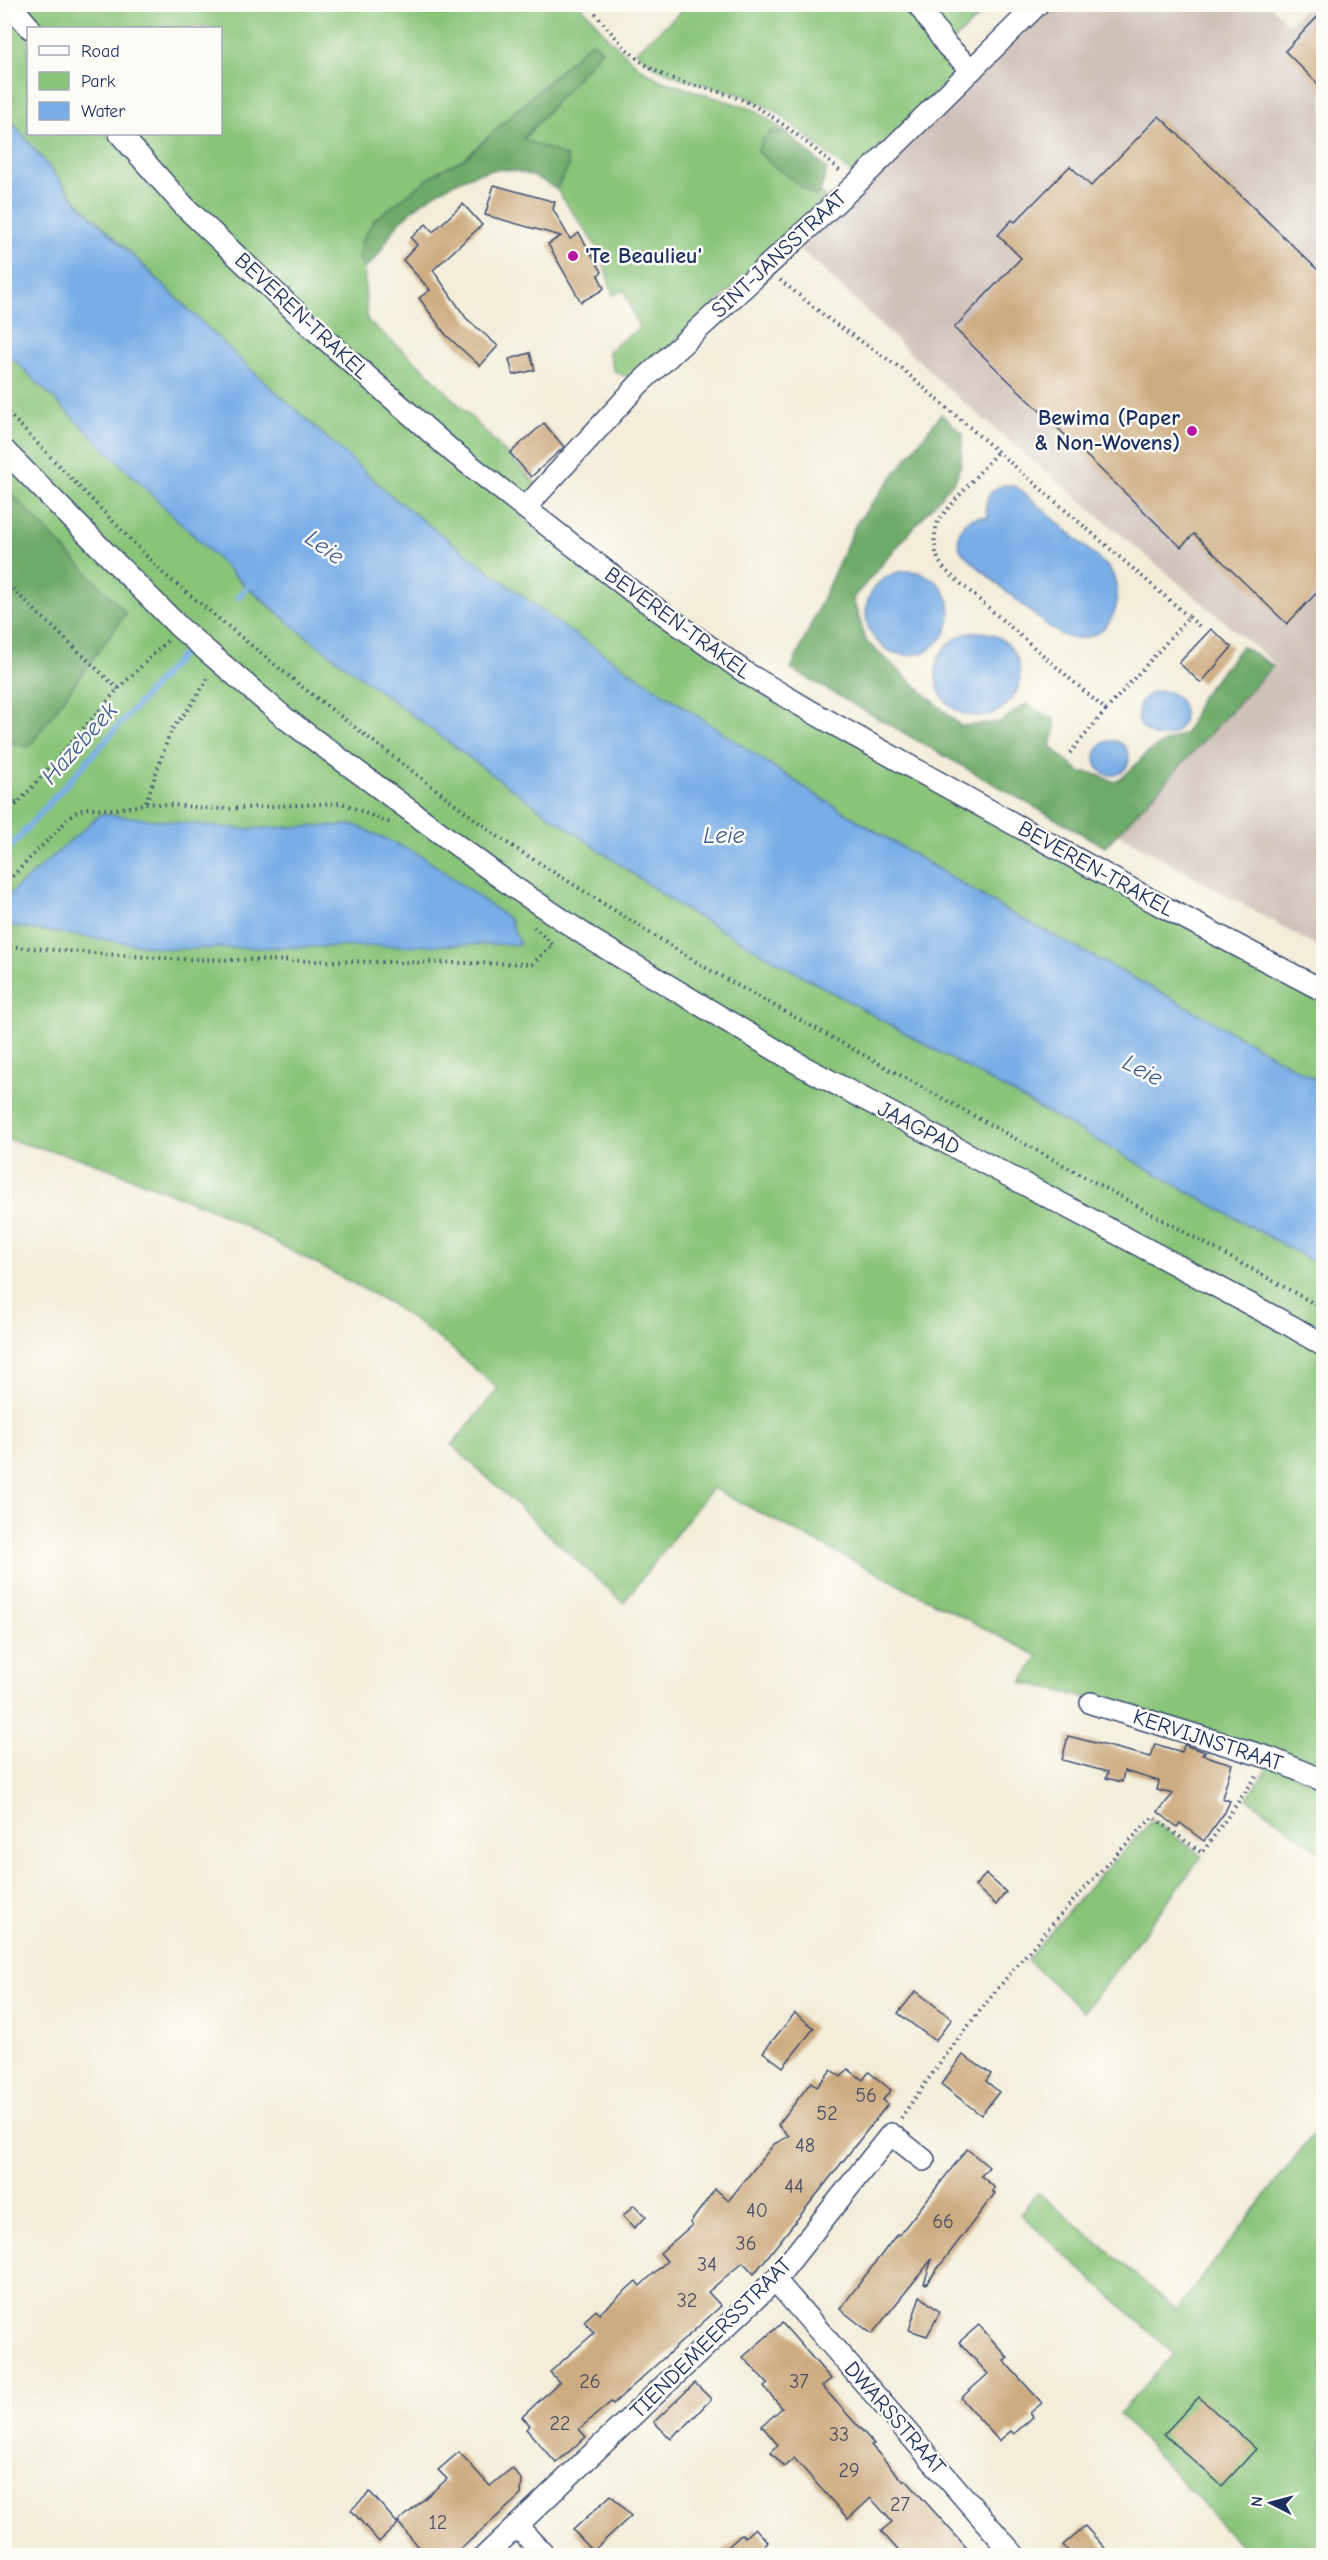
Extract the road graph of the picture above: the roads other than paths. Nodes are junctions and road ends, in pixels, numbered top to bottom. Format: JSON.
{"nodes":[{"id":1,"x":10,"y":4,"type":"edge"},
{"id":2,"x":918,"y":4,"type":"edge"},
{"id":3,"x":1038,"y":4,"type":"edge"},
{"id":4,"x":29,"y":27,"type":"edge"},
{"id":5,"x":972,"y":70,"type":"junction"},
{"id":6,"x":121,"y":135,"type":"edge"},
{"id":7,"x":4,"y":450,"type":"edge"},
{"id":8,"x":525,"y":508,"type":"junction"},
{"id":9,"x":1323,"y":991,"type":"edge"},
{"id":10,"x":1323,"y":1346,"type":"edge"},
{"id":11,"x":1091,"y":1703,"type":"dead end"},
{"id":12,"x":1323,"y":1781,"type":"edge"},
{"id":13,"x":924,"y":2160,"type":"dead end"},
{"id":14,"x":775,"y":2280,"type":"junction"},
{"id":15,"x":517,"y":2526,"type":"junction"},
{"id":16,"x":485,"y":2556,"type":"edge"},
{"id":17,"x":545,"y":2556,"type":"edge"},
{"id":18,"x":1015,"y":2556,"type":"edge"}],
"edges":[{"from":1,"to":4,"type":"street"},
{"from":2,"to":5,"type":"street"},
{"from":3,"to":5,"type":"street","name":"SINT-JANSSTRAAT"},
{"from":5,"to":8,"type":"street","name":"SINT-JANSSTRAAT"},
{"from":6,"to":8,"type":"street","name":"BEVEREN-TRAKEL"},
{"from":7,"to":10,"type":"street","name":"JAAGPAD"},
{"from":8,"to":9,"type":"street","name":"BEVEREN-TRAKEL"},
{"from":11,"to":12,"type":"street","name":"KERVIJNSTRAAT"},
{"from":13,"to":14,"type":"street","name":"TIENDEMEERSSTRAAT"},
{"from":14,"to":15,"type":"street","name":"TIENDEMEERSSTRAAT"},
{"from":14,"to":18,"type":"street","name":"DWARSSTRAAT"},
{"from":15,"to":16,"type":"street","name":"TIENDEMEERSSTRAAT"},
{"from":15,"to":17,"type":"street"}]}
